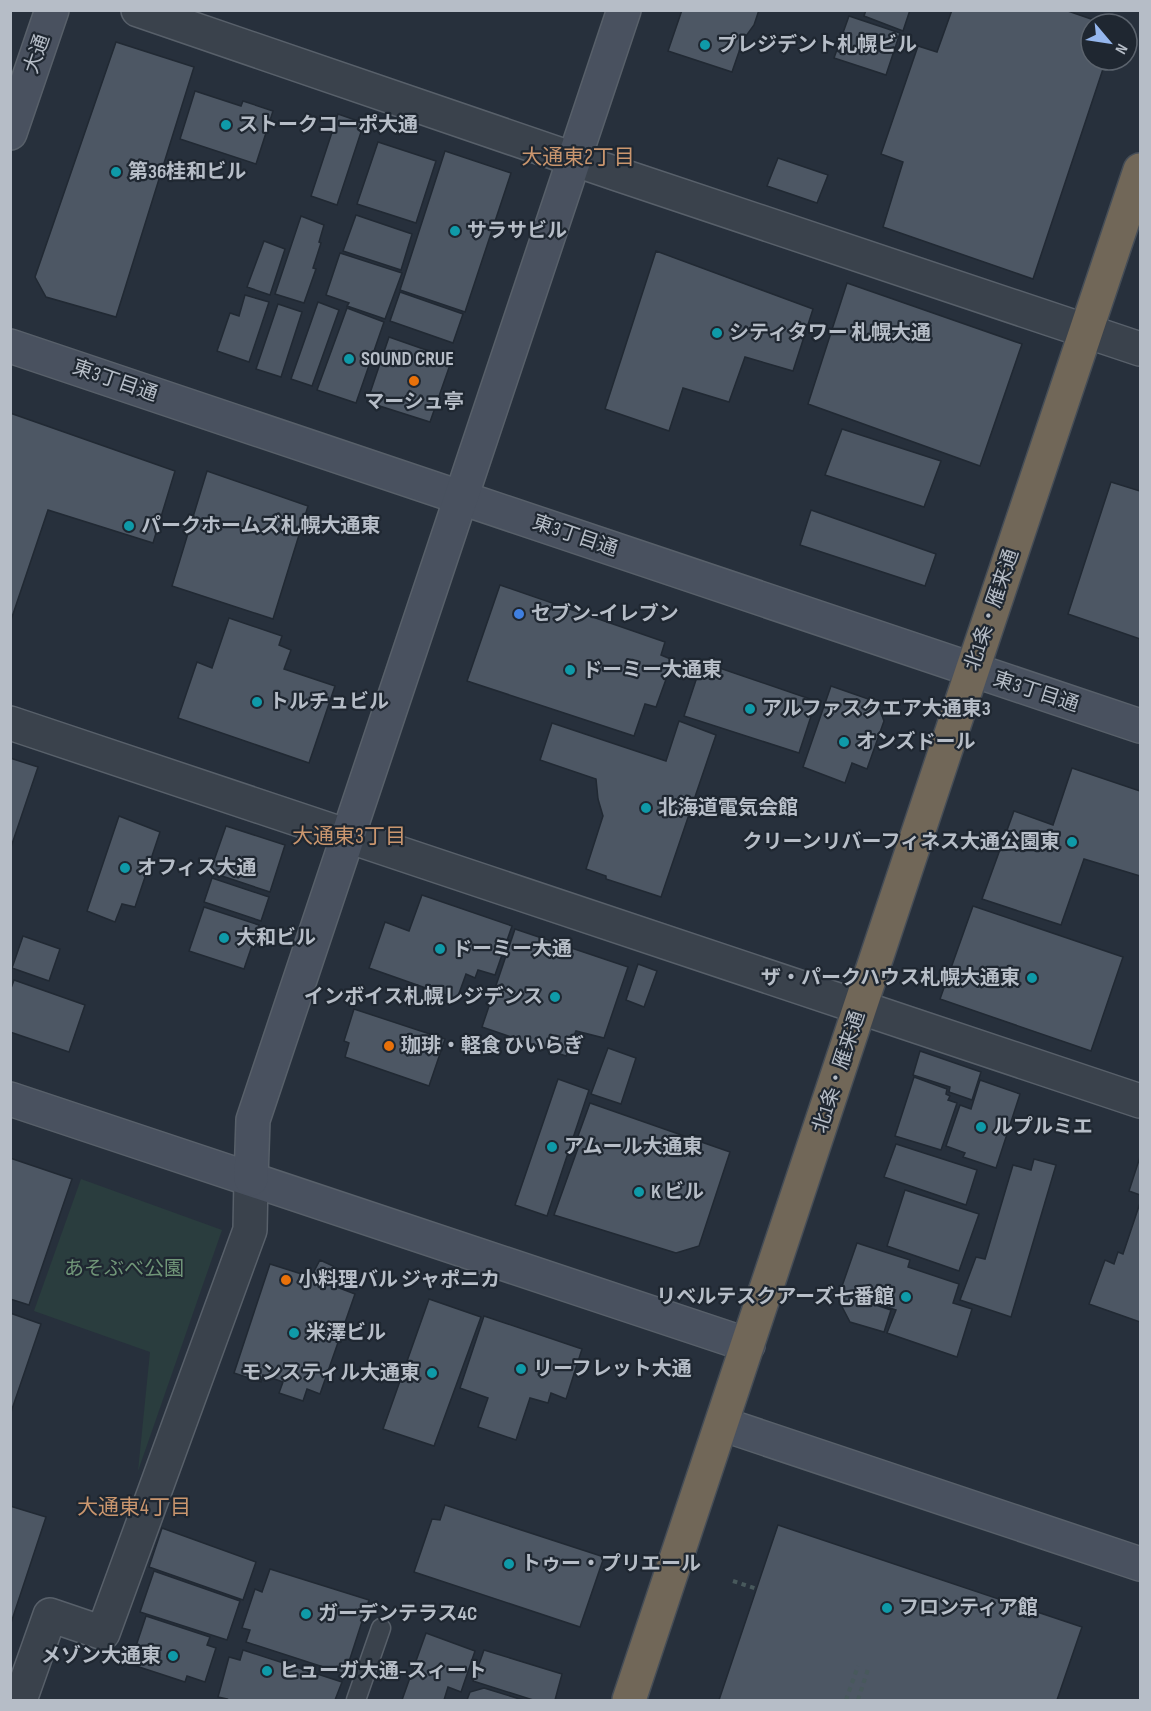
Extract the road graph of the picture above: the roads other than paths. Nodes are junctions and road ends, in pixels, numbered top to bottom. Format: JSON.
{"nodes":[{"id":1,"x":52,"y":10,"type":"edge"},
{"id":2,"x":138,"y":10,"type":"edge"},
{"id":3,"x":624,"y":10,"type":"edge"},
{"id":4,"x":10,"y":133,"type":"edge"},
{"id":5,"x":575,"y":160,"type":"junction"},
{"id":6,"x":1140,"y":170,"type":"edge"},
{"id":7,"x":1086,"y":331,"type":"junction"},
{"id":8,"x":10,"y":346,"type":"edge"},
{"id":9,"x":1140,"y":349,"type":"edge"},
{"id":10,"x":463,"y":498,"type":"junction"},
{"id":11,"x":972,"y":671,"type":"junction"},
{"id":12,"x":10,"y":723,"type":"edge"},
{"id":13,"x":1140,"y":726,"type":"edge"},
{"id":14,"x":348,"y":835,"type":"junction"},
{"id":15,"x":860,"y":1007,"type":"junction"},
{"id":16,"x":10,"y":1099,"type":"edge"},
{"id":17,"x":1140,"y":1101,"type":"edge"},
{"id":18,"x":251,"y":1179,"type":"junction"},
{"id":19,"x":748,"y":1345,"type":"junction"},
{"id":20,"x":722,"y":1424,"type":"junction"},
{"id":21,"x":1140,"y":1564,"type":"edge"},
{"id":22,"x":381,"y":1628,"type":"dead end"},
{"id":23,"x":20,"y":1701,"type":"edge"},
{"id":24,"x":356,"y":1701,"type":"edge"},
{"id":25,"x":629,"y":1701,"type":"edge"}],
"edges":[{"from":1,"to":4,"type":"street","name":"大通"},
{"from":2,"to":5,"type":"street"},
{"from":3,"to":5,"type":"street"},
{"from":5,"to":7,"type":"street"},
{"from":5,"to":10,"type":"street"},
{"from":6,"to":7,"type":"highway","name":"北1条・雁来通"},
{"from":7,"to":9,"type":"street"},
{"from":7,"to":11,"type":"highway","name":"北1条・雁来通"},
{"from":8,"to":10,"type":"street","name":"東3丁目通"},
{"from":10,"to":11,"type":"street","name":"東3丁目通"},
{"from":10,"to":14,"type":"street"},
{"from":11,"to":13,"type":"street","name":"東3丁目通"},
{"from":11,"to":15,"type":"highway","name":"北1条・雁来通"},
{"from":12,"to":14,"type":"street"},
{"from":14,"to":15,"type":"street"},
{"from":14,"to":18,"type":"street"},
{"from":15,"to":17,"type":"street"},
{"from":15,"to":19,"type":"highway","name":"北1条・雁来通"},
{"from":16,"to":18,"type":"street"},
{"from":18,"to":19,"type":"street"},
{"from":18,"to":23,"type":"street"},
{"from":19,"to":20,"type":"highway","name":"北1条・雁来通"},
{"from":20,"to":21,"type":"street"},
{"from":20,"to":25,"type":"highway","name":"北1条・雁来通"},
{"from":22,"to":24,"type":"lane"}]}
